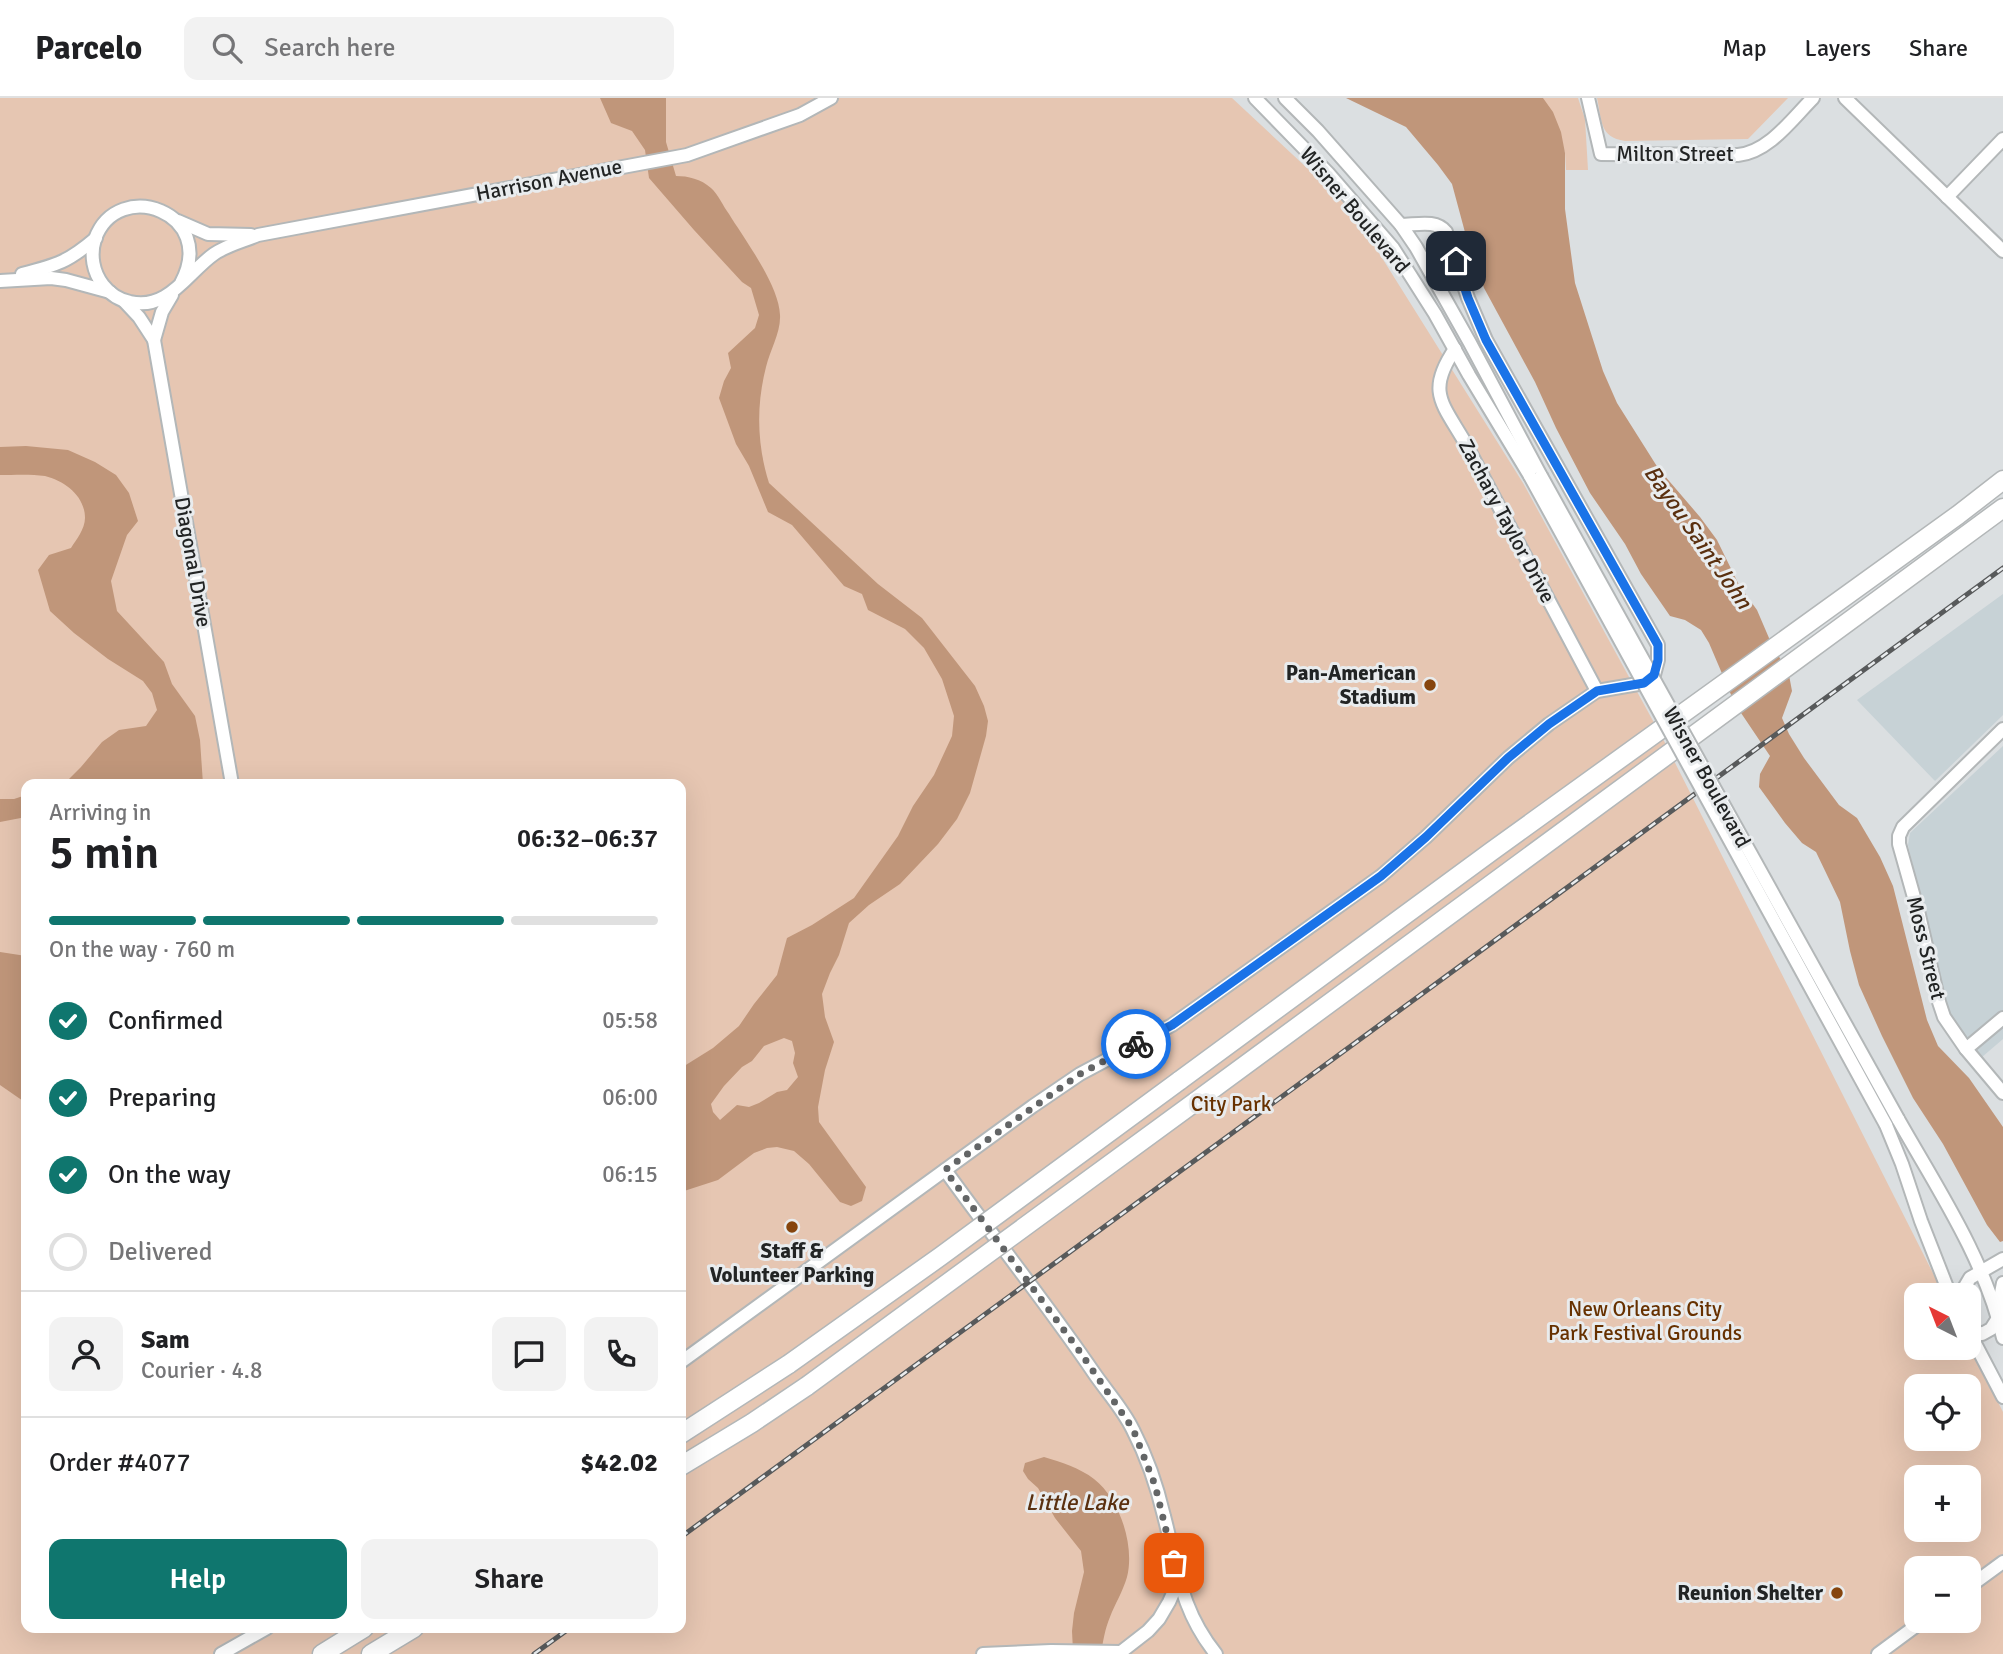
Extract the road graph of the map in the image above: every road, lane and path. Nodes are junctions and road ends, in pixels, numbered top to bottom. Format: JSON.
{"nodes":[{"id":1,"x":831,"y":98,"type":"edge"},
{"id":2,"x":1255,"y":98,"type":"edge"},
{"id":3,"x":1285,"y":98,"type":"edge"},
{"id":4,"x":1588,"y":98,"type":"edge"},
{"id":5,"x":1813,"y":98,"type":"edge"},
{"id":6,"x":1844,"y":98,"type":"edge"},
{"id":7,"x":2003,"y":139,"type":"edge"},
{"id":8,"x":1343,"y":160,"type":"junction"},
{"id":9,"x":1328,"y":173,"type":"junction"},
{"id":10,"x":1947,"y":197,"type":"junction"},
{"id":11,"x":176,"y":221,"type":"junction"},
{"id":12,"x":1426,"y":223,"type":"junction"},
{"id":13,"x":1401,"y":225,"type":"junction"},
{"id":14,"x":258,"y":235,"type":"junction"},
{"id":15,"x":96,"y":238,"type":"junction"},
{"id":16,"x":1416,"y":247,"type":"junction"},
{"id":17,"x":2003,"y":251,"type":"edge"},
{"id":18,"x":0,"y":280,"type":"edge"},
{"id":19,"x":178,"y":287,"type":"junction"},
{"id":20,"x":110,"y":292,"type":"junction"},
{"id":21,"x":124,"y":301,"type":"junction"},
{"id":22,"x":154,"y":340,"type":"junction"},
{"id":23,"x":1455,"y":349,"type":"junction"},
{"id":24,"x":1469,"y":375,"type":"junction"},
{"id":25,"x":1440,"y":380,"type":"junction"},
{"id":26,"x":1535,"y":476,"type":"junction"},
{"id":27,"x":2003,"y":480,"type":"edge"},
{"id":28,"x":2003,"y":508,"type":"edge"},
{"id":29,"x":1597,"y":691,"type":"junction"},
{"id":30,"x":2003,"y":729,"type":"edge"},
{"id":31,"x":231,"y":779,"type":"edge"},
{"id":32,"x":2003,"y":1018,"type":"edge"},
{"id":33,"x":1966,"y":1049,"type":"junction"},
{"id":34,"x":2003,"y":1093,"type":"edge"},
{"id":35,"x":945,"y":1170,"type":"junction"},
{"id":36,"x":2003,"y":1259,"type":"edge"},
{"id":37,"x":1980,"y":1272,"type":"junction"},
{"id":38,"x":1945,"y":1283,"type":"edge"},
{"id":39,"x":1967,"y":1283,"type":"edge"},
{"id":40,"x":2003,"y":1283,"type":"edge"},
{"id":41,"x":1997,"y":1316,"type":"junction"},
{"id":42,"x":1981,"y":1334,"type":"edge"},
{"id":43,"x":2003,"y":1338,"type":"edge"},
{"id":44,"x":1981,"y":1353,"type":"edge"},
{"id":45,"x":686,"y":1358,"type":"edge"},
{"id":46,"x":2003,"y":1396,"type":"edge"},
{"id":47,"x":686,"y":1431,"type":"edge"},
{"id":48,"x":686,"y":1463,"type":"edge"},
{"id":49,"x":2003,"y":1562,"type":"edge"},
{"id":50,"x":1981,"y":1578,"type":"edge"},
{"id":51,"x":1178,"y":1582,"type":"junction"},
{"id":52,"x":258,"y":1633,"type":"edge"},
{"id":53,"x":356,"y":1633,"type":"edge"},
{"id":54,"x":406,"y":1633,"type":"edge"},
{"id":55,"x":1906,"y":1633,"type":"edge"},
{"id":56,"x":1121,"y":1653,"type":"edge"},
{"id":57,"x":221,"y":1654,"type":"edge"},
{"id":58,"x":322,"y":1654,"type":"edge"},
{"id":59,"x":371,"y":1654,"type":"edge"},
{"id":60,"x":983,"y":1654,"type":"edge"},
{"id":61,"x":1216,"y":1654,"type":"edge"},
{"id":62,"x":1878,"y":1654,"type":"edge"}],
"edges":[{"from":1,"to":14,"type":"street","name":"Harrison Avenue"},
{"from":2,"to":9,"type":"street","name":"Wisner Boulevard"},
{"from":3,"to":8,"type":"street","name":"Wisner Boulevard"},
{"from":4,"to":5,"type":"street","name":"Milton Street"},
{"from":6,"to":10,"type":"street"},
{"from":7,"to":10,"type":"street"},
{"from":8,"to":9,"type":"street"},
{"from":8,"to":13,"type":"street","name":"Wisner Boulevard"},
{"from":9,"to":23,"type":"street","name":"Wisner Boulevard"},
{"from":10,"to":17,"type":"street"},
{"from":11,"to":14,"type":"street","name":"Harrison Avenue"},
{"from":11,"to":15,"type":"street","name":"Harrison Avenue"},
{"from":11,"to":19,"type":"street"},
{"from":12,"to":13,"type":"street"},
{"from":12,"to":16,"type":"street"},
{"from":12,"to":29,"type":"street"},
{"from":13,"to":16,"type":"street","name":"Wisner Boulevard"},
{"from":14,"to":19,"type":"street","name":"Harrison Avenue"},
{"from":15,"to":18,"type":"street","name":"Harrison Avenue"},
{"from":15,"to":20,"type":"street","name":"Harrison Avenue"},
{"from":16,"to":26,"type":"street","name":"Wisner Boulevard"},
{"from":18,"to":20,"type":"street","name":"Harrison Avenue"},
{"from":19,"to":21,"type":"street","name":"Harrison Avenue"},
{"from":19,"to":22,"type":"street","name":"Diagonal Drive"},
{"from":20,"to":21,"type":"street","name":"Harrison Avenue"},
{"from":21,"to":22,"type":"street","name":"Diagonal Drive"},
{"from":22,"to":31,"type":"street","name":"Diagonal Drive"},
{"from":23,"to":24,"type":"street","name":"Wisner Boulevard"},
{"from":23,"to":25,"type":"street"},
{"from":24,"to":25,"type":"street"},
{"from":24,"to":26,"type":"street","name":"Wisner Boulevard"},
{"from":25,"to":29,"type":"street","name":"Zachary Taylor Drive"},
{"from":26,"to":37,"type":"street","name":"Wisner Boulevard","bridge":true},
{"from":26,"to":38,"type":"street","name":"Wisner Boulevard","bridge":true},
{"from":27,"to":47,"type":"highway","bridge":true},
{"from":28,"to":48,"type":"highway","bridge":true},
{"from":29,"to":35,"type":"street"},
{"from":30,"to":33,"type":"street","name":"Moss Street"},
{"from":32,"to":33,"type":"street"},
{"from":33,"to":34,"type":"street","name":"Moss Street"},
{"from":35,"to":45,"type":"street"},
{"from":35,"to":51,"type":"street"},
{"from":36,"to":37,"type":"street"},
{"from":37,"to":39,"type":"street"},
{"from":37,"to":41,"type":"street","name":"Wisner Boulevard"},
{"from":40,"to":41,"type":"street"},
{"from":41,"to":42,"type":"street"},
{"from":41,"to":43,"type":"street","name":"Wisner Boulevard"},
{"from":44,"to":46,"type":"street"},
{"from":49,"to":50,"type":"street"},
{"from":51,"to":56,"type":"street"},
{"from":51,"to":61,"type":"street"},
{"from":52,"to":57,"type":"street"},
{"from":53,"to":58,"type":"highway"},
{"from":54,"to":59,"type":"highway"},
{"from":55,"to":62,"type":"street"},
{"from":56,"to":60,"type":"street"}]}
